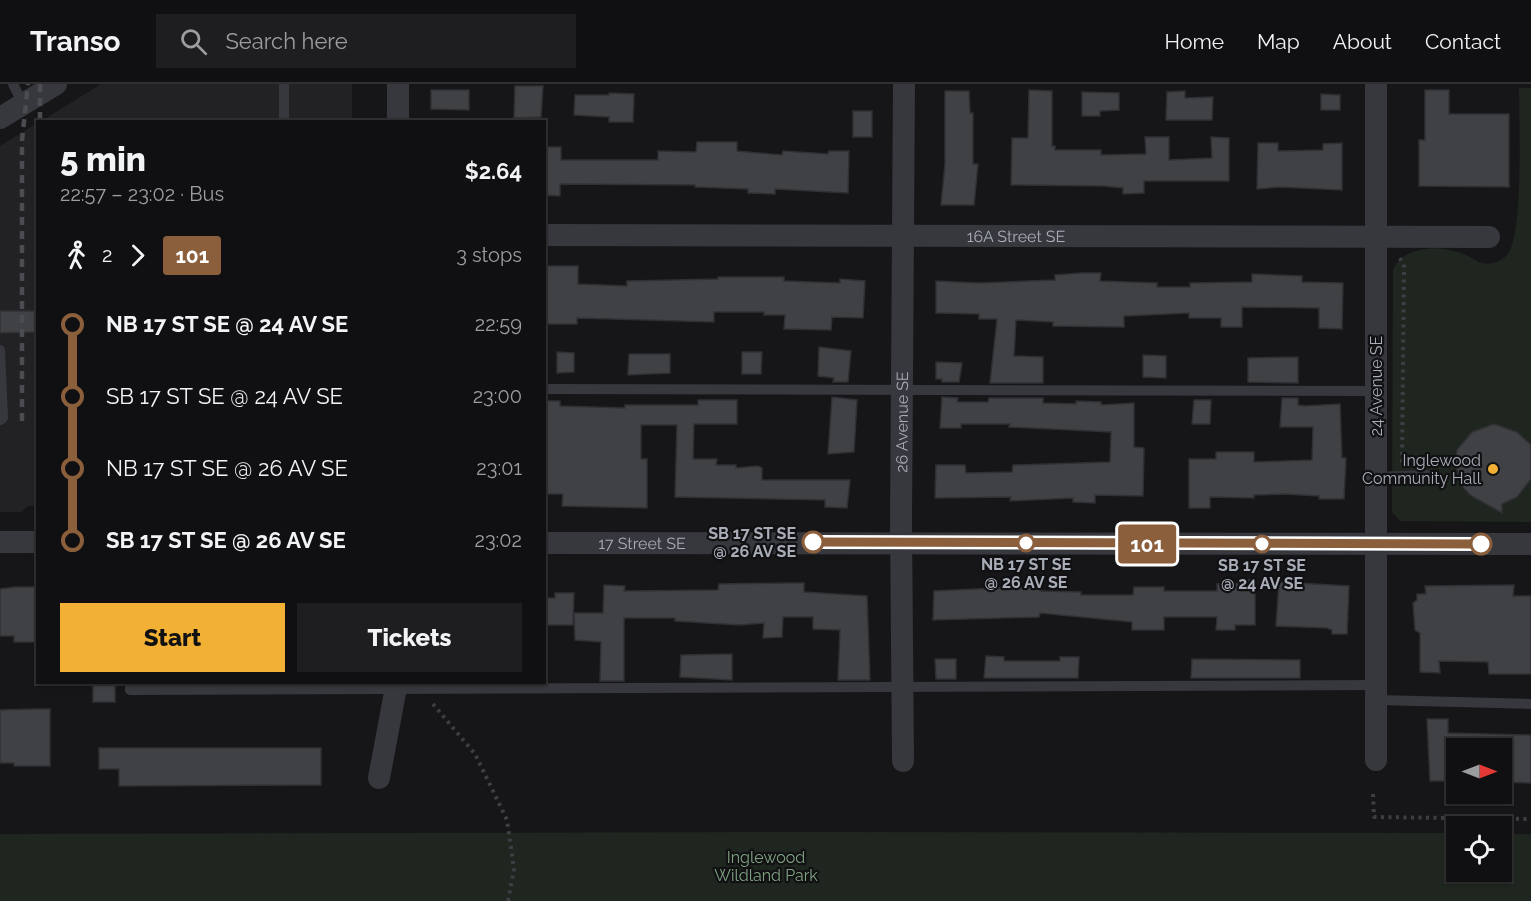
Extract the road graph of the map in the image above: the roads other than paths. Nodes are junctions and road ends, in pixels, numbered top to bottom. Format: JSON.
{"nodes":[{"id":1,"x":56,"y":84,"type":"edge"},
{"id":2,"x":284,"y":84,"type":"edge"},
{"id":3,"x":398,"y":84,"type":"edge"},
{"id":4,"x":904,"y":84,"type":"edge"},
{"id":5,"x":1376,"y":84,"type":"edge"},
{"id":6,"x":18,"y":94,"type":"edge"},
{"id":7,"x":0,"y":118,"type":"edge"},
{"id":8,"x":284,"y":120,"type":"edge"},
{"id":9,"x":398,"y":120,"type":"edge"},
{"id":10,"x":546,"y":235,"type":"edge"},
{"id":11,"x":1377,"y":235,"type":"junction"},
{"id":12,"x":903,"y":236,"type":"junction"},
{"id":13,"x":1489,"y":237,"type":"dead end"},
{"id":14,"x":0,"y":350,"type":"edge"},
{"id":15,"x":546,"y":389,"type":"edge"},
{"id":16,"x":902,"y":389,"type":"junction"},
{"id":17,"x":1376,"y":391,"type":"junction"},
{"id":18,"x":0,"y":420,"type":"edge"},
{"id":19,"x":1427,"y":475,"type":"dead end"},
{"id":20,"x":1376,"y":477,"type":"junction"},
{"id":21,"x":0,"y":542,"type":"edge"},
{"id":22,"x":36,"y":542,"type":"edge"},
{"id":23,"x":901,"y":542,"type":"junction"},
{"id":24,"x":546,"y":543,"type":"edge"},
{"id":25,"x":1531,"y":544,"type":"edge"},
{"id":26,"x":1376,"y":545,"type":"junction"},
{"id":27,"x":130,"y":684,"type":"edge"},
{"id":28,"x":397,"y":685,"type":"edge"},
{"id":29,"x":902,"y":688,"type":"junction"},
{"id":30,"x":1376,"y":692,"type":"junction"},
{"id":31,"x":1531,"y":704,"type":"edge"},
{"id":32,"x":1376,"y":760,"type":"dead end"},
{"id":33,"x":903,"y":761,"type":"dead end"},
{"id":34,"x":379,"y":778,"type":"dead end"}],
"edges":[{"from":1,"to":6,"type":"street"},
{"from":2,"to":8,"type":"lane"},
{"from":3,"to":9,"type":"street"},
{"from":4,"to":12,"type":"street","name":"26 Avenue SE"},
{"from":5,"to":11,"type":"street","name":"24 Avenue SE"},
{"from":6,"to":7,"type":"street"},
{"from":10,"to":12,"type":"street","name":"16A Street SE"},
{"from":11,"to":12,"type":"street","name":"16A Street SE"},
{"from":11,"to":13,"type":"street","name":"16A Street SE"},
{"from":11,"to":17,"type":"street","name":"24 Avenue SE"},
{"from":12,"to":16,"type":"street","name":"26 Avenue SE"},
{"from":14,"to":18,"type":"lane"},
{"from":15,"to":16,"type":"lane"},
{"from":16,"to":17,"type":"lane"},
{"from":16,"to":23,"type":"street","name":"26 Avenue SE"},
{"from":17,"to":20,"type":"street","name":"24 Avenue SE"},
{"from":19,"to":20,"type":"lane"},
{"from":20,"to":26,"type":"street","name":"24 Avenue SE"},
{"from":21,"to":22,"type":"street"},
{"from":23,"to":24,"type":"street","name":"17 Street SE"},
{"from":23,"to":26,"type":"street","name":"17 Street SE"},
{"from":23,"to":29,"type":"street","name":"26 Avenue SE"},
{"from":25,"to":26,"type":"street","name":"17 Street SE"},
{"from":26,"to":30,"type":"street","name":"24 Avenue SE"},
{"from":27,"to":28,"type":"lane"},
{"from":28,"to":29,"type":"lane"},
{"from":28,"to":34,"type":"street"},
{"from":29,"to":30,"type":"lane"},
{"from":29,"to":33,"type":"street","name":"26 Avenue SE"},
{"from":30,"to":31,"type":"lane"},
{"from":30,"to":32,"type":"street","name":"24 Avenue SE"}]}
